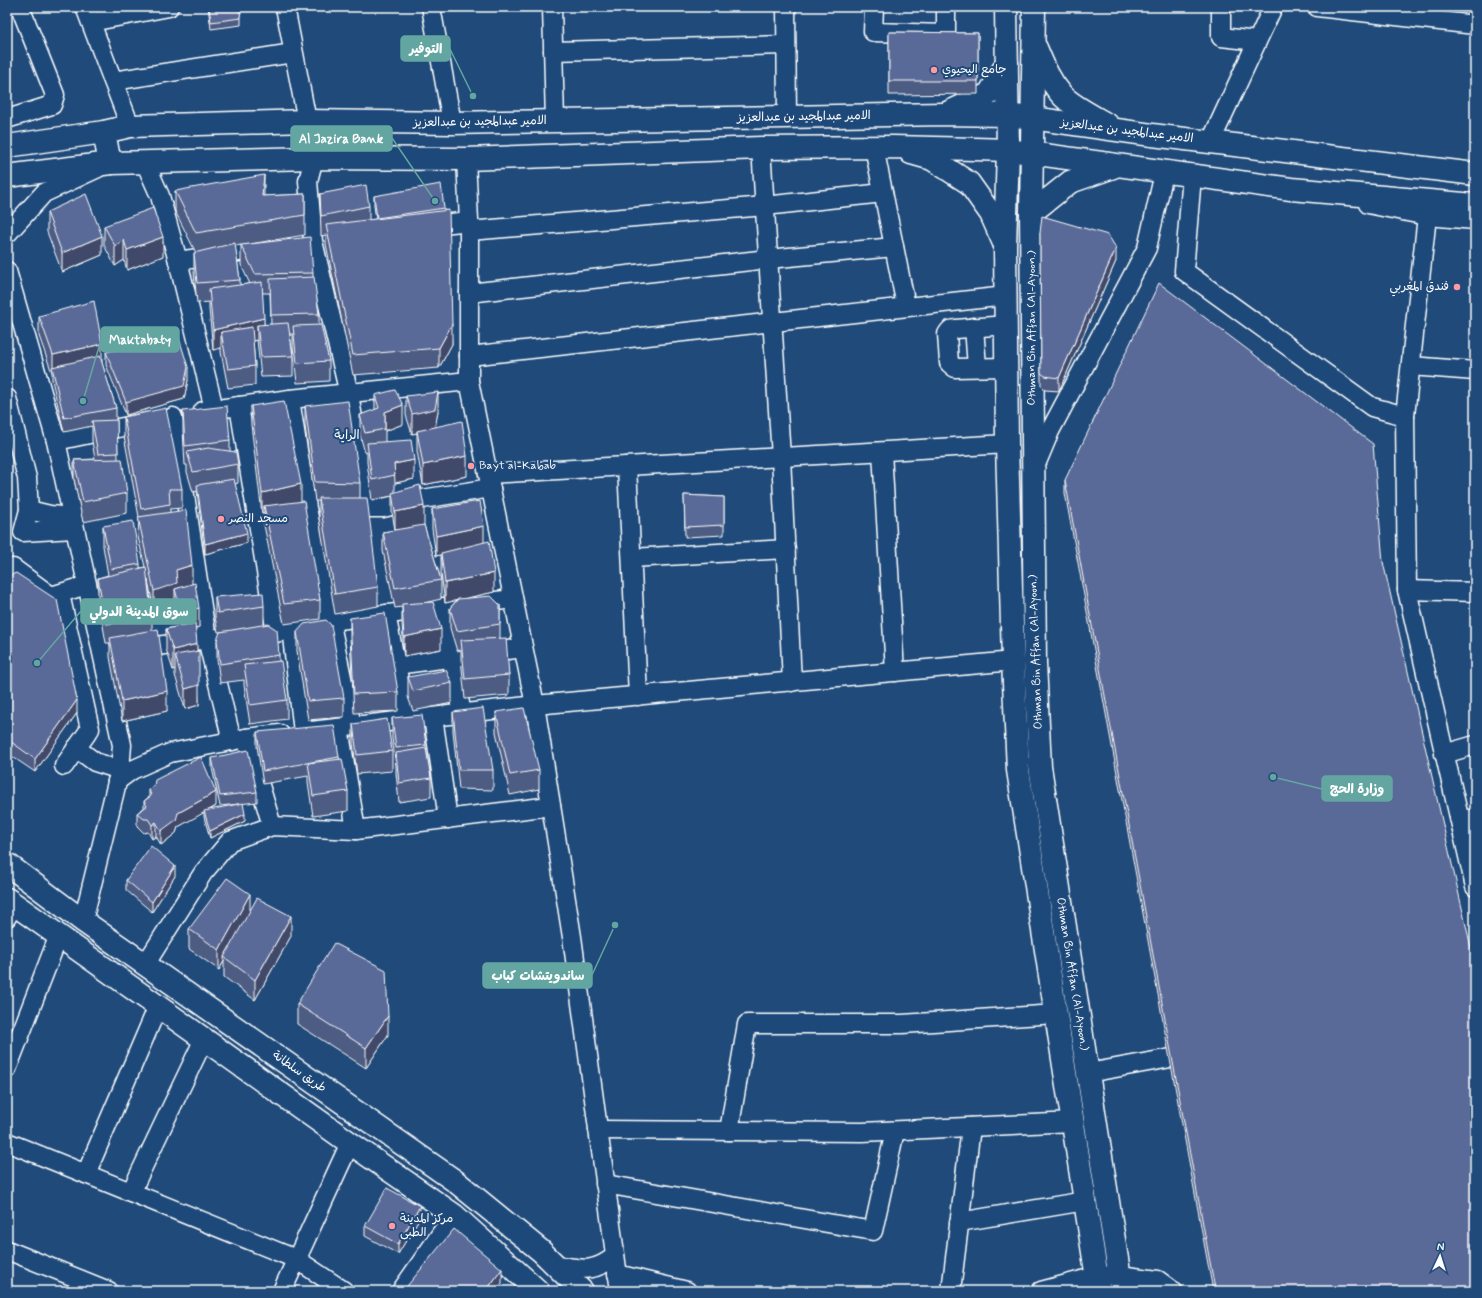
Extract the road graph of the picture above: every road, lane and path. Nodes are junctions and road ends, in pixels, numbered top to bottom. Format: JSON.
{"nodes":[{"id":1,"x":20,"y":7,"type":"edge"},
{"id":2,"x":169,"y":7,"type":"edge"},
{"id":3,"x":284,"y":7,"type":"edge"},
{"id":4,"x":431,"y":7,"type":"edge"},
{"id":5,"x":552,"y":7,"type":"edge"},
{"id":6,"x":786,"y":7,"type":"edge"},
{"id":7,"x":874,"y":7,"type":"edge"},
{"id":8,"x":946,"y":7,"type":"edge"},
{"id":9,"x":1006,"y":7,"type":"edge"},
{"id":10,"x":1034,"y":7,"type":"edge"},
{"id":11,"x":1221,"y":7,"type":"edge"},
{"id":12,"x":1273,"y":7,"type":"edge"},
{"id":13,"x":1317,"y":7,"type":"edge"},
{"id":14,"x":1434,"y":14,"type":"edge"},
{"id":15,"x":88,"y":15,"type":"edge"},
{"id":16,"x":1475,"y":25,"type":"edge"},
{"id":17,"x":1033,"y":38,"type":"junction"},
{"id":18,"x":1257,"y":41,"type":"junction"},
{"id":19,"x":786,"y":45,"type":"junction"},
{"id":20,"x":553,"y":51,"type":"junction"},
{"id":21,"x":293,"y":53,"type":"junction"},
{"id":22,"x":1007,"y":62,"type":"junction"},
{"id":23,"x":113,"y":81,"type":"junction"},
{"id":24,"x":943,"y":114,"type":"junction"},
{"id":25,"x":1007,"y":115,"type":"junction"},
{"id":26,"x":787,"y":117,"type":"junction"},
{"id":27,"x":1032,"y":118,"type":"junction"},
{"id":28,"x":7,"y":119,"type":"edge"},
{"id":29,"x":307,"y":121,"type":"junction"},
{"id":30,"x":555,"y":121,"type":"junction"},
{"id":31,"x":593,"y":121,"type":"junction"},
{"id":32,"x":452,"y":123,"type":"junction"},
{"id":33,"x":130,"y":126,"type":"junction"},
{"id":34,"x":1116,"y":130,"type":"junction"},
{"id":35,"x":104,"y":132,"type":"junction"},
{"id":36,"x":1210,"y":141,"type":"junction"},
{"id":37,"x":7,"y":146,"type":"edge"},
{"id":38,"x":883,"y":147,"type":"junction"},
{"id":39,"x":761,"y":148,"type":"junction"},
{"id":40,"x":1008,"y":150,"type":"junction"},
{"id":41,"x":595,"y":154,"type":"junction"},
{"id":42,"x":1032,"y":154,"type":"junction"},
{"id":43,"x":314,"y":158,"type":"junction"},
{"id":44,"x":466,"y":160,"type":"junction"},
{"id":45,"x":144,"y":162,"type":"junction"},
{"id":46,"x":111,"y":163,"type":"junction"},
{"id":47,"x":1117,"y":166,"type":"junction"},
{"id":48,"x":1164,"y":172,"type":"junction"},
{"id":49,"x":1473,"y":173,"type":"edge"},
{"id":50,"x":7,"y":176,"type":"edge"},
{"id":51,"x":1192,"y":176,"type":"junction"},
{"id":52,"x":1291,"y":189,"type":"junction"},
{"id":53,"x":883,"y":193,"type":"junction"},
{"id":54,"x":765,"y":206,"type":"junction"},
{"id":55,"x":1475,"y":206,"type":"edge"},
{"id":56,"x":1031,"y":213,"type":"junction"},
{"id":57,"x":1427,"y":216,"type":"junction"},
{"id":58,"x":1475,"y":220,"type":"edge"},
{"id":59,"x":469,"y":226,"type":"junction"},
{"id":60,"x":406,"y":229,"type":"edge"},
{"id":61,"x":7,"y":234,"type":"edge"},
{"id":62,"x":305,"y":243,"type":"junction"},
{"id":63,"x":1005,"y":246,"type":"junction"},
{"id":64,"x":894,"y":247,"type":"junction"},
{"id":65,"x":768,"y":259,"type":"junction"},
{"id":66,"x":178,"y":261,"type":"junction"},
{"id":67,"x":7,"y":271,"type":"edge"},
{"id":68,"x":469,"y":293,"type":"junction"},
{"id":69,"x":1006,"y":296,"type":"junction"},
{"id":70,"x":906,"y":306,"type":"junction"},
{"id":71,"x":772,"y":321,"type":"junction"},
{"id":72,"x":1006,"y":325,"type":"junction"},
{"id":73,"x":974,"y":327,"type":"junction"},
{"id":74,"x":469,"y":356,"type":"junction"},
{"id":75,"x":1411,"y":366,"type":"junction"},
{"id":76,"x":977,"y":367,"type":"junction"},
{"id":77,"x":1007,"y":367,"type":"junction"},
{"id":78,"x":1475,"y":371,"type":"edge"},
{"id":79,"x":469,"y":381,"type":"junction"},
{"id":80,"x":349,"y":394,"type":"junction"},
{"id":81,"x":7,"y":398,"type":"edge"},
{"id":82,"x":290,"y":399,"type":"junction"},
{"id":83,"x":239,"y":406,"type":"junction"},
{"id":84,"x":214,"y":409,"type":"junction"},
{"id":85,"x":1405,"y":416,"type":"junction"},
{"id":86,"x":173,"y":417,"type":"junction"},
{"id":87,"x":56,"y":441,"type":"junction"},
{"id":88,"x":1007,"y":444,"type":"junction"},
{"id":89,"x":882,"y":452,"type":"junction"},
{"id":90,"x":781,"y":457,"type":"junction"},
{"id":91,"x":627,"y":466,"type":"junction"},
{"id":92,"x":1033,"y":470,"type":"junction"},
{"id":93,"x":489,"y":481,"type":"junction"},
{"id":94,"x":315,"y":508,"type":"junction"},
{"id":95,"x":344,"y":508,"type":"edge"},
{"id":96,"x":368,"y":508,"type":"junction"},
{"id":97,"x":29,"y":510,"type":"junction"},
{"id":98,"x":257,"y":519,"type":"junction"},
{"id":99,"x":73,"y":523,"type":"junction"},
{"id":100,"x":786,"y":549,"type":"junction"},
{"id":101,"x":632,"y":558,"type":"junction"},
{"id":102,"x":13,"y":568,"type":"dead end"},
{"id":103,"x":87,"y":586,"type":"junction"},
{"id":104,"x":1407,"y":590,"type":"junction"},
{"id":105,"x":1475,"y":592,"type":"edge"},
{"id":106,"x":60,"y":594,"type":"junction"},
{"id":107,"x":513,"y":599,"type":"junction"},
{"id":108,"x":442,"y":607,"type":"junction"},
{"id":109,"x":386,"y":614,"type":"junction"},
{"id":110,"x":330,"y":621,"type":"junction"},
{"id":111,"x":283,"y":630,"type":"junction"},
{"id":112,"x":207,"y":639,"type":"junction"},
{"id":113,"x":523,"y":648,"type":"junction"},
{"id":114,"x":102,"y":653,"type":"junction"},
{"id":115,"x":451,"y":658,"type":"junction"},
{"id":116,"x":1013,"y":661,"type":"junction"},
{"id":117,"x":396,"y":665,"type":"junction"},
{"id":118,"x":895,"y":672,"type":"junction"},
{"id":119,"x":792,"y":682,"type":"junction"},
{"id":120,"x":638,"y":696,"type":"junction"},
{"id":121,"x":535,"y":705,"type":"junction"},
{"id":122,"x":462,"y":714,"type":"junction"},
{"id":123,"x":433,"y":717,"type":"junction"},
{"id":124,"x":407,"y":720,"type":"junction"},
{"id":125,"x":345,"y":727,"type":"junction"},
{"id":126,"x":303,"y":732,"type":"junction"},
{"id":127,"x":239,"y":740,"type":"junction"},
{"id":128,"x":1475,"y":745,"type":"edge"},
{"id":129,"x":76,"y":748,"type":"junction"},
{"id":130,"x":1444,"y":754,"type":"junction"},
{"id":131,"x":64,"y":766,"type":"dead end"},
{"id":132,"x":118,"y":775,"type":"junction"},
{"id":133,"x":551,"y":806,"type":"junction"},
{"id":134,"x":448,"y":819,"type":"junction"},
{"id":135,"x":1467,"y":819,"type":"edge"},
{"id":136,"x":272,"y":826,"type":"junction"},
{"id":137,"x":356,"y":830,"type":"junction"},
{"id":138,"x":7,"y":864,"type":"edge"},
{"id":139,"x":1475,"y":887,"type":"edge"},
{"id":140,"x":9,"y":906,"type":"edge"},
{"id":141,"x":83,"y":921,"type":"junction"},
{"id":142,"x":59,"y":935,"type":"junction"},
{"id":143,"x":145,"y":965,"type":"junction"},
{"id":144,"x":158,"y":1006,"type":"junction"},
{"id":145,"x":1056,"y":1014,"type":"junction"},
{"id":146,"x":204,"y":1039,"type":"junction"},
{"id":147,"x":1212,"y":1051,"type":"edge"},
{"id":148,"x":7,"y":1069,"type":"edge"},
{"id":149,"x":1088,"y":1073,"type":"junction"},
{"id":150,"x":1073,"y":1122,"type":"junction"},
{"id":151,"x":972,"y":1127,"type":"junction"},
{"id":152,"x":598,"y":1130,"type":"junction"},
{"id":153,"x":729,"y":1131,"type":"junction"},
{"id":154,"x":895,"y":1131,"type":"junction"},
{"id":155,"x":7,"y":1142,"type":"edge"},
{"id":156,"x":350,"y":1143,"type":"junction"},
{"id":157,"x":86,"y":1174,"type":"junction"},
{"id":158,"x":605,"y":1184,"type":"junction"},
{"id":159,"x":131,"y":1192,"type":"junction"},
{"id":160,"x":1085,"y":1201,"type":"junction"},
{"id":161,"x":454,"y":1215,"type":"junction"},
{"id":162,"x":959,"y":1222,"type":"junction"},
{"id":163,"x":7,"y":1250,"type":"edge"},
{"id":164,"x":615,"y":1256,"type":"junction"},
{"id":165,"x":296,"y":1259,"type":"junction"},
{"id":166,"x":555,"y":1265,"type":"junction"},
{"id":167,"x":619,"y":1283,"type":"edge"},
{"id":168,"x":1098,"y":1283,"type":"edge"},
{"id":169,"x":1121,"y":1283,"type":"edge"},
{"id":170,"x":109,"y":1291,"type":"edge"},
{"id":171,"x":282,"y":1291,"type":"edge"},
{"id":172,"x":344,"y":1291,"type":"edge"},
{"id":173,"x":401,"y":1291,"type":"edge"},
{"id":174,"x":538,"y":1291,"type":"edge"},
{"id":175,"x":582,"y":1291,"type":"edge"},
{"id":176,"x":688,"y":1291,"type":"edge"},
{"id":177,"x":951,"y":1291,"type":"edge"},
{"id":178,"x":1041,"y":1291,"type":"edge"},
{"id":179,"x":1173,"y":1291,"type":"edge"}],
"edges":[{"from":1,"to":28,"type":"street"},
{"from":2,"to":15,"type":"street"},
{"from":3,"to":21,"type":"street"},
{"from":4,"to":32,"type":"street"},
{"from":5,"to":20,"type":"street"},
{"from":6,"to":19,"type":"street"},
{"from":7,"to":8,"type":"street"},
{"from":9,"to":22,"type":"main road","name":"Othman Bin Affan (Al-Ayoon.)"},
{"from":10,"to":17,"type":"main road","name":"Othman Bin Affan (Al-Ayoon.)"},
{"from":11,"to":18,"type":"street"},
{"from":12,"to":18,"type":"street"},
{"from":13,"to":14,"type":"street"},
{"from":14,"to":16,"type":"street"},
{"from":15,"to":23,"type":"street"},
{"from":17,"to":27,"type":"main road","name":"Othman Bin Affan (Al-Ayoon.)"},
{"from":17,"to":34,"type":"main road"},
{"from":18,"to":36,"type":"street"},
{"from":19,"to":20,"type":"street"},
{"from":19,"to":26,"type":"street"},
{"from":20,"to":30,"type":"street"},
{"from":21,"to":23,"type":"street"},
{"from":21,"to":29,"type":"street"},
{"from":22,"to":24,"type":"main road"},
{"from":22,"to":25,"type":"main road","name":"Othman Bin Affan (Al-Ayoon.)"},
{"from":23,"to":33,"type":"street"},
{"from":24,"to":25,"type":"main road","name":"الامير عبدالمجيد بن عبدالعزيز"},
{"from":24,"to":26,"type":"main road","name":"الامير عبدالمجيد بن عبدالعزيز"},
{"from":25,"to":27,"type":"main road","name":"الامير عبدالمجيد بن عبدالعزيز"},
{"from":25,"to":40,"type":"main road","name":"Othman Bin Affan (Al-Ayoon.)"},
{"from":26,"to":31,"type":"main road","name":"الامير عبدالمجيد بن عبدالعزيز"},
{"from":27,"to":34,"type":"main road","name":"الامير عبدالمجيد بن عبدالعزيز"},
{"from":27,"to":42,"type":"main road","name":"Othman Bin Affan (Al-Ayoon.)"},
{"from":29,"to":32,"type":"main road","name":"الامير عبدالمجيد بن عبدالعزيز"},
{"from":29,"to":33,"type":"main road","name":"الامير عبدالمجيد بن عبدالعزيز"},
{"from":30,"to":31,"type":"main road","name":"الامير عبدالمجيد بن عبدالعزيز"},
{"from":30,"to":32,"type":"main road","name":"الامير عبدالمجيد بن عبدالعزيز"},
{"from":31,"to":41,"type":"main road"},
{"from":33,"to":35,"type":"main road","name":"الامير عبدالمجيد بن عبدالعزيز"},
{"from":34,"to":36,"type":"main road","name":"الامير عبدالمجيد بن عبدالعزيز"},
{"from":35,"to":37,"type":"main road","name":"الامير عبدالمجيد بن عبدالعزيز"},
{"from":35,"to":46,"type":"main road"},
{"from":36,"to":49,"type":"main road","name":"الامير عبدالمجيد بن عبدالعزيز"},
{"from":38,"to":39,"type":"main road"},
{"from":38,"to":40,"type":"main road"},
{"from":38,"to":53,"type":"street"},
{"from":38,"to":63,"type":"main road"},
{"from":39,"to":41,"type":"main road"},
{"from":39,"to":54,"type":"street"},
{"from":40,"to":42,"type":"main road"},
{"from":40,"to":63,"type":"main road","name":"Othman Bin Affan (Al-Ayoon.)"},
{"from":41,"to":44,"type":"main road"},
{"from":42,"to":47,"type":"main road"},
{"from":42,"to":56,"type":"main road","name":"Othman Bin Affan (Al-Ayoon.)"},
{"from":43,"to":44,"type":"main road"},
{"from":43,"to":45,"type":"main road"},
{"from":43,"to":62,"type":"street"},
{"from":44,"to":59,"type":"street"},
{"from":45,"to":46,"type":"main road"},
{"from":45,"to":66,"type":"street"},
{"from":46,"to":50,"type":"main road"},
{"from":46,"to":61,"type":"street"},
{"from":47,"to":48,"type":"main road"},
{"from":47,"to":56,"type":"main road"},
{"from":48,"to":51,"type":"main road"},
{"from":48,"to":92,"type":"street"},
{"from":51,"to":52,"type":"main road"},
{"from":51,"to":85,"type":"street"},
{"from":52,"to":55,"type":"main road"},
{"from":52,"to":57,"type":"street"},
{"from":53,"to":54,"type":"street"},
{"from":53,"to":64,"type":"street"},
{"from":54,"to":59,"type":"street"},
{"from":54,"to":65,"type":"street"},
{"from":56,"to":92,"type":"main road","name":"Othman Bin Affan (Al-Ayoon.)"},
{"from":57,"to":58,"type":"street"},
{"from":57,"to":75,"type":"street"},
{"from":59,"to":60,"type":"street"},
{"from":59,"to":68,"type":"street"},
{"from":62,"to":66,"type":"street"},
{"from":62,"to":80,"type":"street"},
{"from":63,"to":69,"type":"main road","name":"Othman Bin Affan (Al-Ayoon.)"},
{"from":64,"to":65,"type":"street"},
{"from":64,"to":70,"type":"street"},
{"from":65,"to":68,"type":"street"},
{"from":65,"to":71,"type":"street"},
{"from":66,"to":84,"type":"street"},
{"from":67,"to":87,"type":"street"},
{"from":68,"to":74,"type":"street"},
{"from":69,"to":70,"type":"street"},
{"from":69,"to":72,"type":"main road","name":"Othman Bin Affan (Al-Ayoon.)"},
{"from":70,"to":71,"type":"street"},
{"from":71,"to":74,"type":"street"},
{"from":71,"to":90,"type":"street"},
{"from":72,"to":73,"type":"street"},
{"from":72,"to":77,"type":"main road","name":"Othman Bin Affan (Al-Ayoon.)"},
{"from":73,"to":76,"type":"street"},
{"from":73,"to":76,"type":"street"},
{"from":74,"to":79,"type":"street"},
{"from":75,"to":78,"type":"street"},
{"from":75,"to":85,"type":"street"},
{"from":76,"to":77,"type":"street"},
{"from":77,"to":88,"type":"main road","name":"Othman Bin Affan (Al-Ayoon.)"},
{"from":79,"to":80,"type":"street"},
{"from":79,"to":93,"type":"street"},
{"from":80,"to":82,"type":"street"},
{"from":80,"to":96,"type":"street"},
{"from":81,"to":97,"type":"street"},
{"from":82,"to":83,"type":"street"},
{"from":82,"to":94,"type":"street"},
{"from":83,"to":84,"type":"street"},
{"from":83,"to":98,"type":"street"},
{"from":84,"to":86,"type":"street"},
{"from":85,"to":104,"type":"street"},
{"from":86,"to":87,"type":"street"},
{"from":86,"to":112,"type":"street"},
{"from":87,"to":99,"type":"street"},
{"from":88,"to":89,"type":"street"},
{"from":88,"to":116,"type":"main road","name":"Othman Bin Affan (Al-Ayoon.)"},
{"from":89,"to":90,"type":"street"},
{"from":89,"to":118,"type":"street"},
{"from":90,"to":91,"type":"street"},
{"from":90,"to":100,"type":"street"},
{"from":91,"to":93,"type":"street"},
{"from":91,"to":101,"type":"street"},
{"from":92,"to":149,"type":"main road","name":"Othman Bin Affan (Al-Ayoon.)"},
{"from":93,"to":96,"type":"street"},
{"from":93,"to":107,"type":"street"},
{"from":94,"to":98,"type":"street"},
{"from":94,"to":110,"type":"street"},
{"from":95,"to":96,"type":"street"},
{"from":97,"to":99,"type":"street"},
{"from":97,"to":99,"type":"street"},
{"from":98,"to":111,"type":"street"},
{"from":99,"to":103,"type":"street"},
{"from":100,"to":101,"type":"street"},
{"from":100,"to":119,"type":"street"},
{"from":101,"to":120,"type":"street"},
{"from":102,"to":106,"type":"street"},
{"from":103,"to":106,"type":"street"},
{"from":103,"to":114,"type":"street"},
{"from":104,"to":105,"type":"street"},
{"from":104,"to":130,"type":"street"},
{"from":106,"to":129,"type":"street"},
{"from":107,"to":108,"type":"street"},
{"from":107,"to":113,"type":"street"},
{"from":108,"to":109,"type":"street"},
{"from":108,"to":115,"type":"street"},
{"from":109,"to":110,"type":"street"},
{"from":109,"to":117,"type":"street"},
{"from":110,"to":111,"type":"street"},
{"from":110,"to":125,"type":"street"},
{"from":111,"to":112,"type":"street"},
{"from":111,"to":126,"type":"street"},
{"from":112,"to":114,"type":"street"},
{"from":112,"to":127,"type":"street"},
{"from":113,"to":115,"type":"street"},
{"from":113,"to":121,"type":"street"},
{"from":114,"to":132,"type":"street"},
{"from":115,"to":117,"type":"street"},
{"from":115,"to":122,"type":"street"},
{"from":116,"to":118,"type":"street"},
{"from":116,"to":145,"type":"main road","name":"Othman Bin Affan (Al-Ayoon.)"},
{"from":117,"to":124,"type":"street"},
{"from":118,"to":119,"type":"street"},
{"from":119,"to":120,"type":"street"},
{"from":120,"to":121,"type":"street"},
{"from":121,"to":122,"type":"street"},
{"from":121,"to":133,"type":"street"},
{"from":122,"to":123,"type":"street"},
{"from":123,"to":124,"type":"street"},
{"from":123,"to":134,"type":"street"},
{"from":124,"to":125,"type":"street"},
{"from":125,"to":126,"type":"street"},
{"from":125,"to":137,"type":"street"},
{"from":126,"to":127,"type":"street"},
{"from":127,"to":132,"type":"street"},
{"from":127,"to":136,"type":"street"},
{"from":128,"to":130,"type":"street"},
{"from":129,"to":131,"type":"street"},
{"from":129,"to":132,"type":"street"},
{"from":130,"to":135,"type":"street"},
{"from":132,"to":141,"type":"street"},
{"from":133,"to":134,"type":"street"},
{"from":133,"to":152,"type":"street"},
{"from":134,"to":137,"type":"street"},
{"from":135,"to":139,"type":"street"},
{"from":136,"to":137,"type":"street"},
{"from":136,"to":143,"type":"street"},
{"from":138,"to":141,"type":"main road","name":"طريق سلطانة"},
{"from":140,"to":142,"type":"main road"},
{"from":141,"to":143,"type":"main road","name":"طريق سلطانة"},
{"from":142,"to":144,"type":"main road"},
{"from":142,"to":148,"type":"street"},
{"from":143,"to":166,"type":"main road","name":"طريق سلطانة"},
{"from":144,"to":146,"type":"main road"},
{"from":144,"to":157,"type":"street"},
{"from":145,"to":150,"type":"main road","name":"Othman Bin Affan (Al-Ayoon.)"},
{"from":145,"to":153,"type":"street"},
{"from":146,"to":156,"type":"main road"},
{"from":146,"to":159,"type":"street"},
{"from":147,"to":149,"type":"street"},
{"from":149,"to":169,"type":"main road","name":"Othman Bin Affan (Al-Ayoon.)"},
{"from":150,"to":151,"type":"street"},
{"from":150,"to":160,"type":"main road","name":"Othman Bin Affan (Al-Ayoon.)"},
{"from":151,"to":154,"type":"street"},
{"from":151,"to":162,"type":"street"},
{"from":152,"to":153,"type":"street"},
{"from":152,"to":158,"type":"street"},
{"from":153,"to":154,"type":"street"},
{"from":154,"to":158,"type":"street"},
{"from":155,"to":157,"type":"street"},
{"from":156,"to":161,"type":"main road"},
{"from":156,"to":165,"type":"street"},
{"from":157,"to":159,"type":"street"},
{"from":158,"to":164,"type":"street"},
{"from":159,"to":165,"type":"street"},
{"from":160,"to":162,"type":"street"},
{"from":160,"to":168,"type":"main road","name":"Othman Bin Affan (Al-Ayoon.)"},
{"from":161,"to":173,"type":"street"},
{"from":161,"to":174,"type":"main road"},
{"from":162,"to":177,"type":"street"},
{"from":163,"to":170,"type":"street"},
{"from":164,"to":166,"type":"street"},
{"from":164,"to":167,"type":"street"},
{"from":165,"to":171,"type":"street"},
{"from":165,"to":172,"type":"street"},
{"from":166,"to":175,"type":"main road","name":"طريق سلطانة"},
{"from":167,"to":176,"type":"street"},
{"from":168,"to":169,"type":"street"},
{"from":168,"to":178,"type":"street"},
{"from":169,"to":179,"type":"street"}]}
